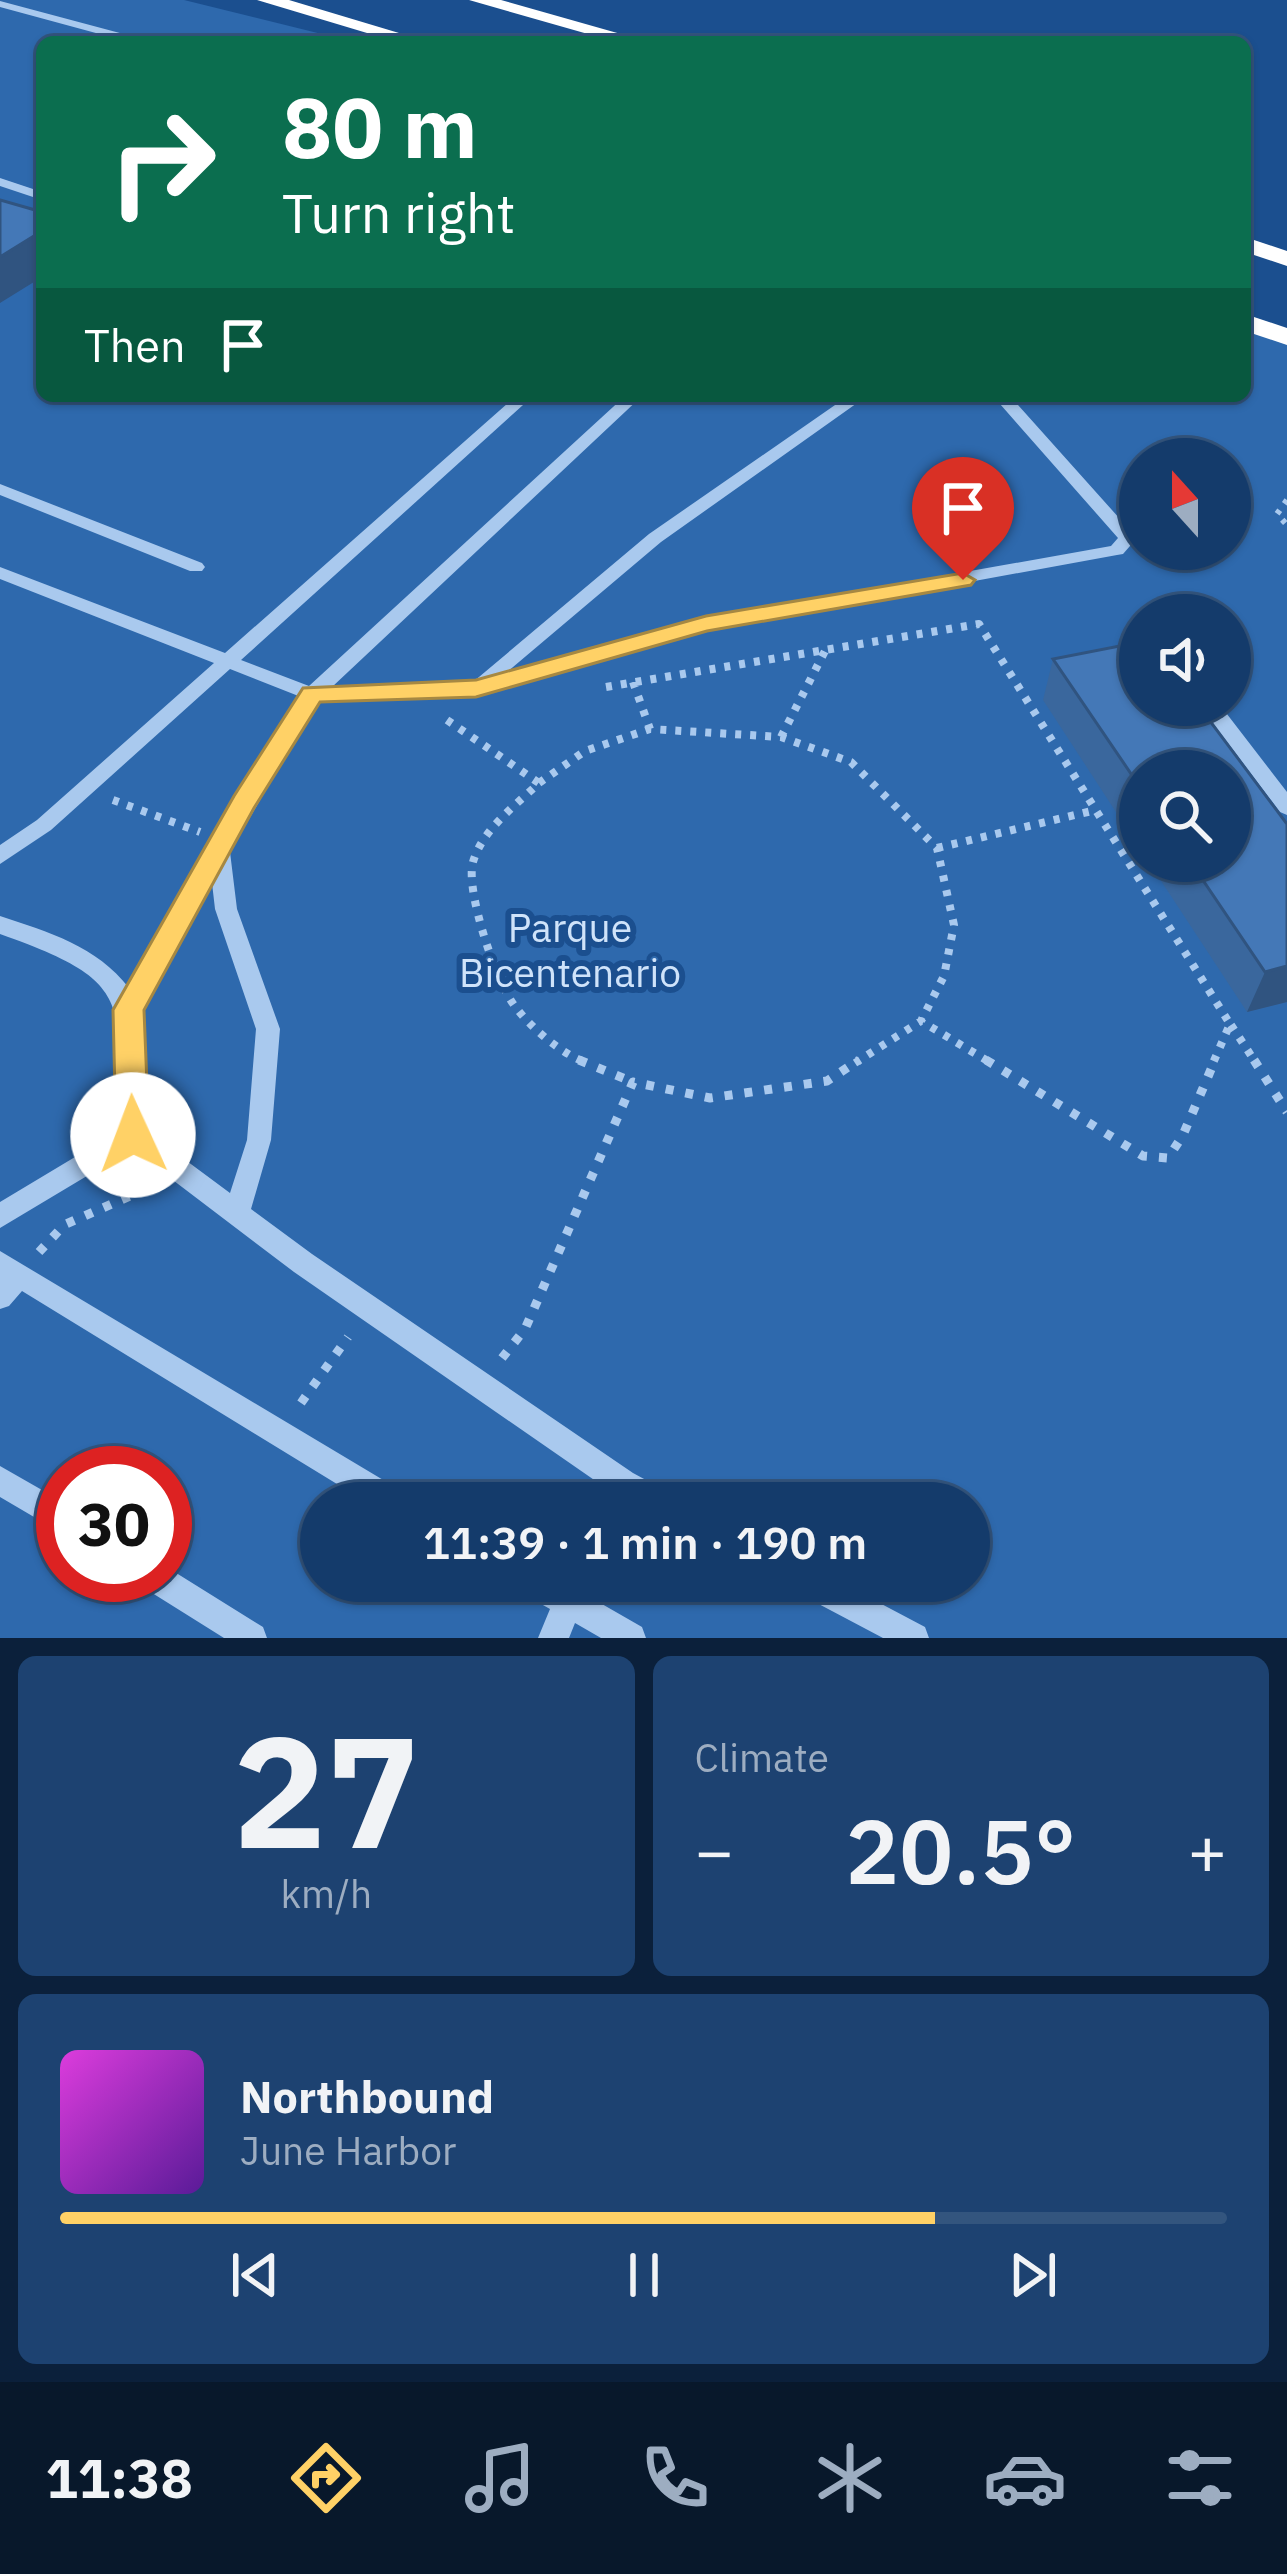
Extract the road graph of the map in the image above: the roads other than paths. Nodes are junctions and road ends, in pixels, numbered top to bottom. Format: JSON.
{"nodes":[{"id":1,"x":267,"y":0,"type":"edge"},
{"id":2,"x":479,"y":0,"type":"edge"},
{"id":3,"x":0,"y":4,"type":"edge"},
{"id":4,"x":120,"y":36,"type":"edge"},
{"id":5,"x":397,"y":36,"type":"edge"},
{"id":6,"x":617,"y":36,"type":"edge"},
{"id":7,"x":0,"y":182,"type":"edge"},
{"id":8,"x":36,"y":194,"type":"edge"},
{"id":9,"x":1251,"y":246,"type":"edge"},
{"id":10,"x":1287,"y":259,"type":"edge"},
{"id":11,"x":1251,"y":324,"type":"edge"},
{"id":12,"x":1287,"y":337,"type":"edge"},
{"id":13,"x":518,"y":402,"type":"edge"},
{"id":14,"x":628,"y":402,"type":"edge"},
{"id":15,"x":850,"y":402,"type":"edge"},
{"id":16,"x":1006,"y":402,"type":"edge"},
{"id":17,"x":0,"y":489,"type":"edge"},
{"id":18,"x":196,"y":567,"type":"dead end"},
{"id":19,"x":0,"y":574,"type":"edge"},
{"id":20,"x":226,"y":663,"type":"junction"},
{"id":21,"x":476,"y":688,"type":"junction"},
{"id":22,"x":312,"y":694,"type":"junction"},
{"id":23,"x":1225,"y":726,"type":"edge"},
{"id":24,"x":1287,"y":807,"type":"edge"},
{"id":25,"x":222,"y":847,"type":"junction"},
{"id":26,"x":0,"y":856,"type":"edge"},
{"id":27,"x":0,"y":925,"type":"edge"},
{"id":28,"x":128,"y":1010,"type":"junction"},
{"id":29,"x":133,"y":1135,"type":"junction"},
{"id":30,"x":237,"y":1213,"type":"junction"},
{"id":31,"x":0,"y":1216,"type":"edge"},
{"id":32,"x":6,"y":1278,"type":"edge"},
{"id":33,"x":0,"y":1480,"type":"edge"},
{"id":34,"x":360,"y":1482,"type":"edge"},
{"id":35,"x":605,"y":1482,"type":"edge"},
{"id":36,"x":36,"y":1503,"type":"edge"},
{"id":37,"x":192,"y":1600,"type":"edge"},
{"id":38,"x":569,"y":1602,"type":"edge"},
{"id":39,"x":586,"y":1602,"type":"edge"},
{"id":40,"x":846,"y":1602,"type":"edge"},
{"id":41,"x":252,"y":1638,"type":"edge"},
{"id":42,"x":553,"y":1638,"type":"edge"},
{"id":43,"x":631,"y":1638,"type":"edge"},
{"id":44,"x":914,"y":1638,"type":"edge"}],
"edges":[{"from":1,"to":5,"type":"highway"},
{"from":2,"to":6,"type":"highway"},
{"from":3,"to":4,"type":"street"},
{"from":7,"to":8,"type":"street"},
{"from":9,"to":10,"type":"highway"},
{"from":11,"to":12,"type":"highway"},
{"from":13,"to":20,"type":"street"},
{"from":14,"to":22,"type":"street"},
{"from":15,"to":21,"type":"street"},
{"from":16,"to":21,"type":"street"},
{"from":17,"to":18,"type":"street"},
{"from":19,"to":20,"type":"street"},
{"from":20,"to":22,"type":"street"},
{"from":20,"to":26,"type":"street"},
{"from":21,"to":22,"type":"street"},
{"from":22,"to":25,"type":"street"},
{"from":23,"to":24,"type":"street"},
{"from":25,"to":28,"type":"street"},
{"from":25,"to":30,"type":"street"},
{"from":27,"to":28,"type":"street"},
{"from":28,"to":29,"type":"street"},
{"from":29,"to":30,"type":"street"},
{"from":29,"to":31,"type":"street"},
{"from":30,"to":35,"type":"street"},
{"from":32,"to":34,"type":"street"},
{"from":33,"to":36,"type":"street"},
{"from":37,"to":41,"type":"street"},
{"from":38,"to":42,"type":"street"},
{"from":39,"to":43,"type":"street"},
{"from":40,"to":44,"type":"street"}]}
